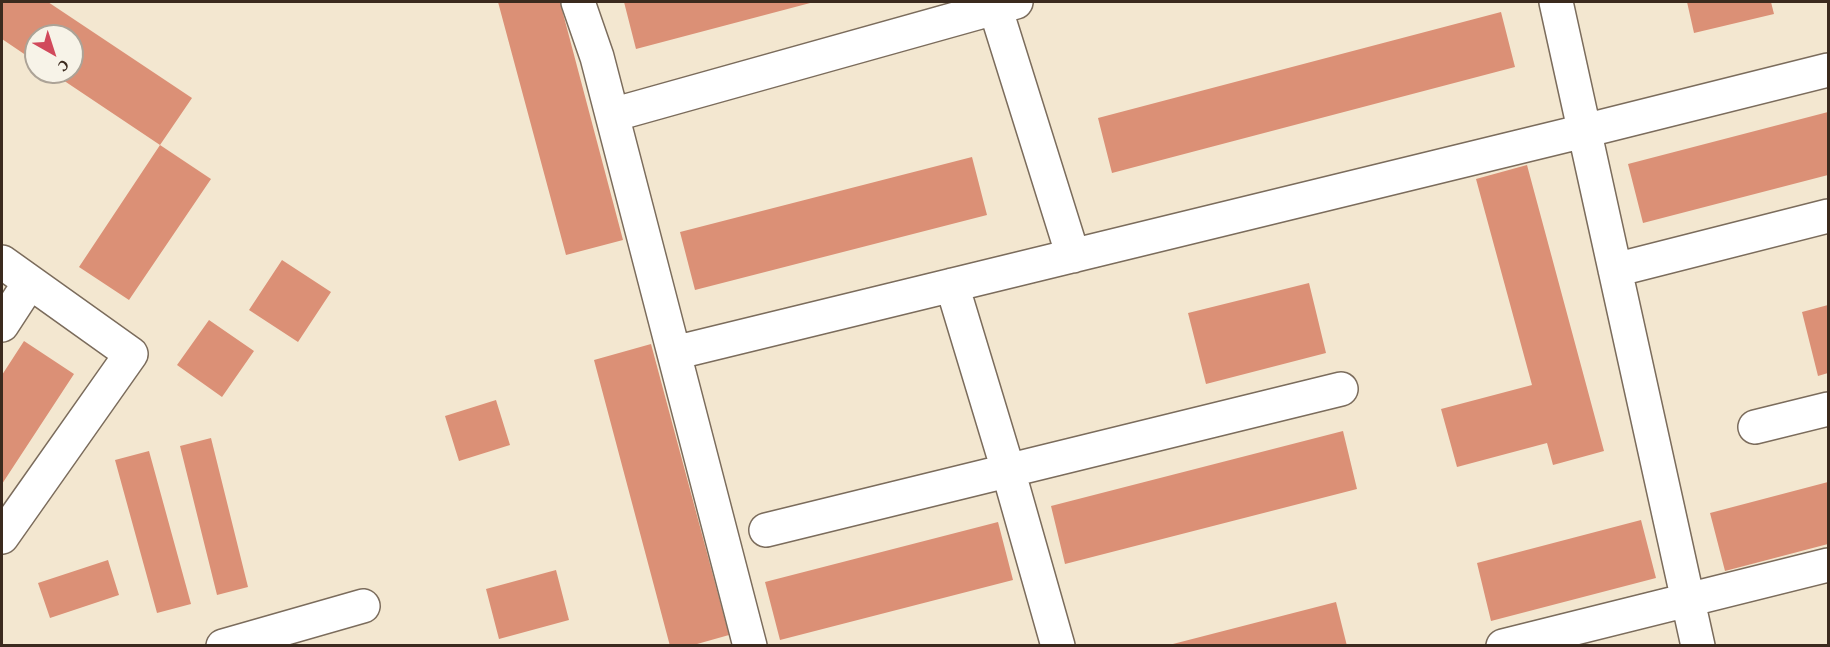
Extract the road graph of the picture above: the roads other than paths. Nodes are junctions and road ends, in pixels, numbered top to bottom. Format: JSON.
{"nodes":[{"id":1,"x":578,"y":2,"type":"edge"},
{"id":2,"x":1556,"y":2,"type":"edge"},
{"id":3,"x":1006,"y":4,"type":"edge"},
{"id":4,"x":1828,"y":70,"type":"edge"},
{"id":5,"x":612,"y":115,"type":"junction"},
{"id":6,"x":1584,"y":131,"type":"junction"},
{"id":7,"x":1828,"y":216,"type":"edge"},
{"id":8,"x":1073,"y":256,"type":"junction"},
{"id":9,"x":2,"y":262,"type":"edge"},
{"id":10,"x":1615,"y":270,"type":"junction"},
{"id":11,"x":30,"y":282,"type":"junction"},
{"id":12,"x":952,"y":285,"type":"junction"},
{"id":13,"x":2,"y":325,"type":"edge"},
{"id":14,"x":674,"y":353,"type":"junction"},
{"id":15,"x":1341,"y":389,"type":"dead end"},
{"id":16,"x":1828,"y":409,"type":"edge"},
{"id":17,"x":1755,"y":427,"type":"dead end"},
{"id":18,"x":1008,"y":470,"type":"junction"},
{"id":19,"x":766,"y":530,"type":"dead end"},
{"id":20,"x":2,"y":537,"type":"edge"},
{"id":21,"x":1828,"y":565,"type":"edge"},
{"id":22,"x":1687,"y":600,"type":"junction"},
{"id":23,"x":363,"y":606,"type":"dead end"},
{"id":24,"x":223,"y":645,"type":"edge"},
{"id":25,"x":750,"y":645,"type":"edge"},
{"id":26,"x":1058,"y":645,"type":"edge"},
{"id":27,"x":1503,"y":645,"type":"edge"},
{"id":28,"x":1698,"y":645,"type":"edge"}],
"edges":[{"from":1,"to":5,"type":"lane"},
{"from":2,"to":6,"type":"lane"},
{"from":3,"to":5,"type":"lane"},
{"from":3,"to":8,"type":"lane"},
{"from":4,"to":6,"type":"lane"},
{"from":5,"to":14,"type":"lane"},
{"from":6,"to":8,"type":"lane"},
{"from":6,"to":10,"type":"lane"},
{"from":7,"to":10,"type":"lane"},
{"from":8,"to":12,"type":"lane"},
{"from":9,"to":11,"type":"lane"},
{"from":10,"to":22,"type":"lane"},
{"from":11,"to":13,"type":"lane"},
{"from":11,"to":20,"type":"lane"},
{"from":12,"to":14,"type":"lane"},
{"from":12,"to":18,"type":"lane"},
{"from":14,"to":25,"type":"lane"},
{"from":15,"to":18,"type":"lane"},
{"from":16,"to":17,"type":"lane"},
{"from":18,"to":19,"type":"lane"},
{"from":18,"to":26,"type":"lane"},
{"from":21,"to":22,"type":"lane"},
{"from":22,"to":27,"type":"lane"},
{"from":22,"to":28,"type":"lane"},
{"from":23,"to":24,"type":"lane"}]}
